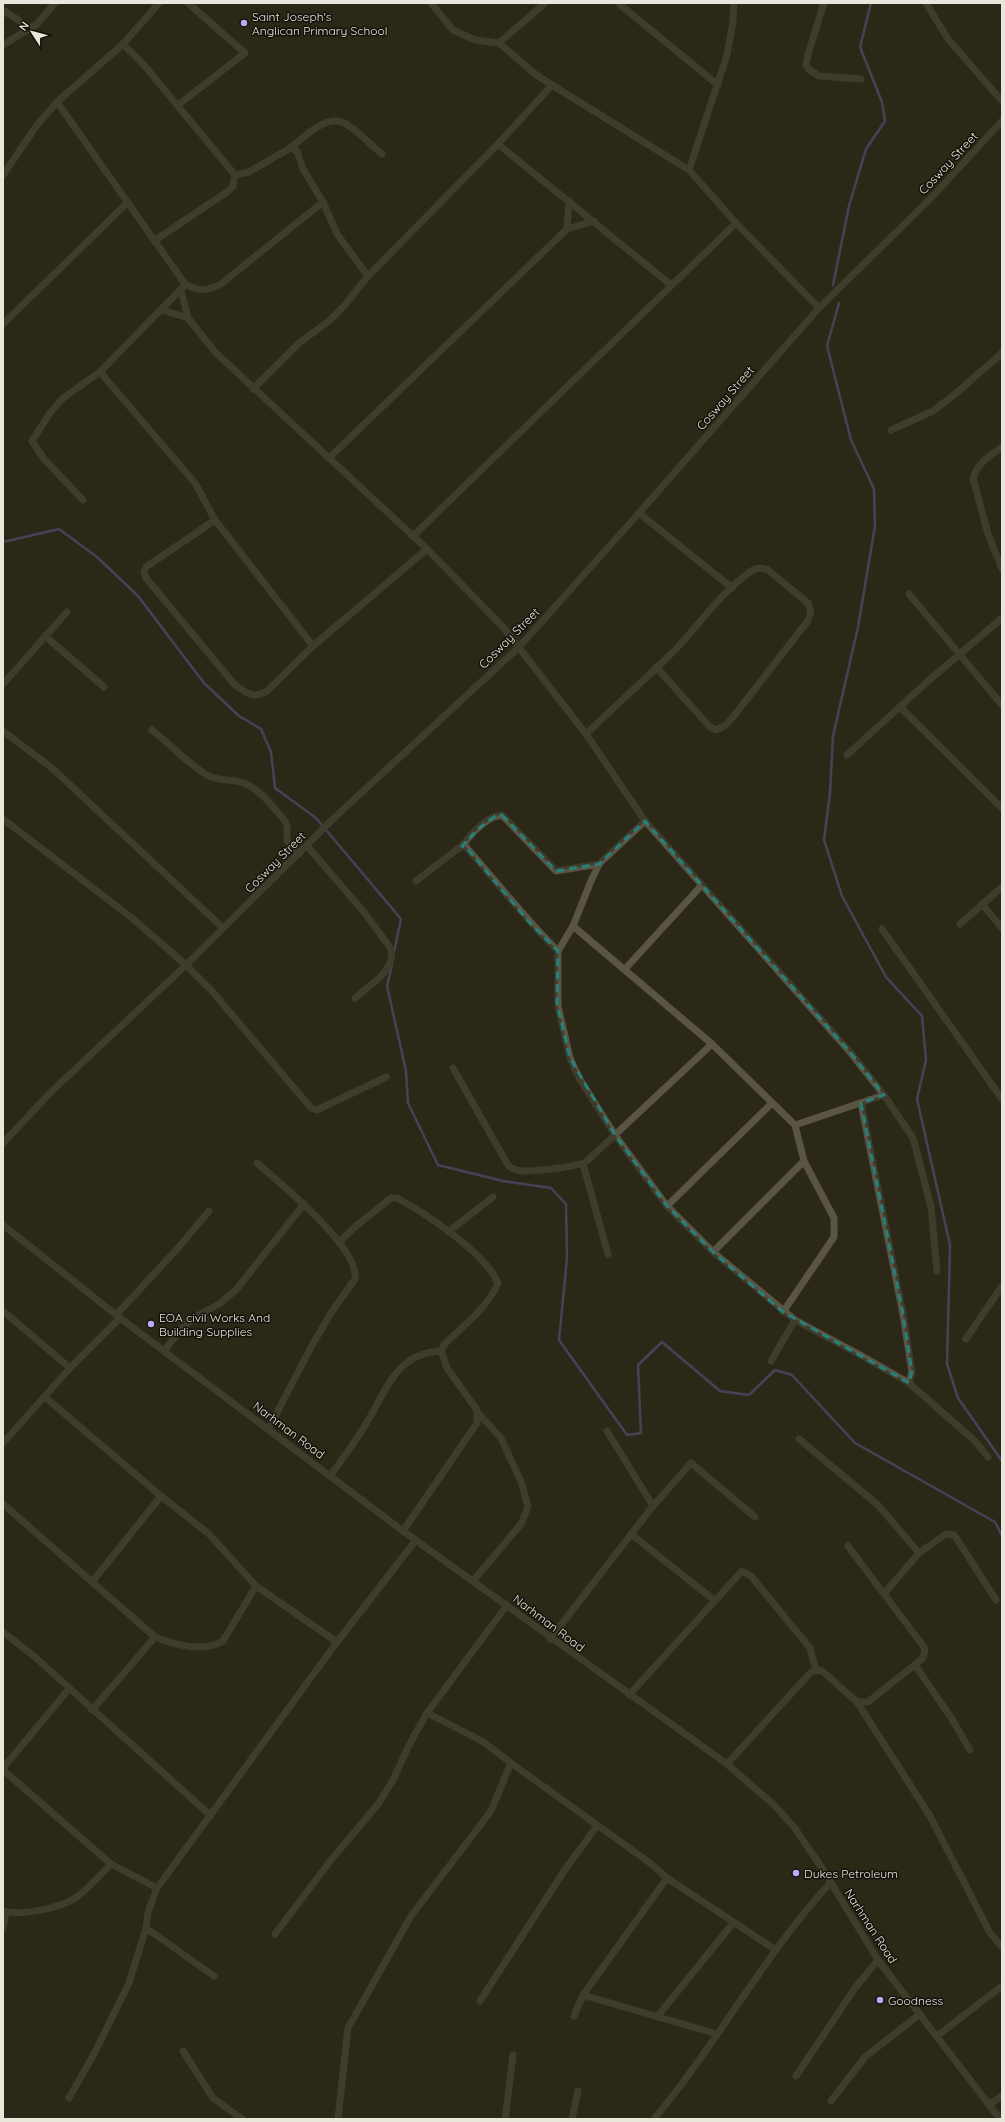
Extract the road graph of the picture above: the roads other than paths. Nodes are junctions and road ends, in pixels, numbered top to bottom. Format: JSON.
{"nodes":[{"id":1,"x":55,"y":3,"type":"edge"},
{"id":2,"x":160,"y":3,"type":"edge"},
{"id":3,"x":188,"y":3,"type":"edge"},
{"id":4,"x":431,"y":3,"type":"edge"},
{"id":5,"x":546,"y":3,"type":"edge"},
{"id":6,"x":618,"y":3,"type":"edge"},
{"id":7,"x":734,"y":3,"type":"edge"},
{"id":8,"x":824,"y":3,"type":"edge"},
{"id":9,"x":926,"y":3,"type":"edge"},
{"id":10,"x":3,"y":10,"type":"edge"},
{"id":11,"x":29,"y":30,"type":"junction"},
{"id":12,"x":499,"y":43,"type":"junction"},
{"id":13,"x":123,"y":44,"type":"junction"},
{"id":14,"x":3,"y":45,"type":"edge"},
{"id":15,"x":860,"y":79,"type":"dead end"},
{"id":16,"x":718,"y":85,"type":"junction"},
{"id":17,"x":552,"y":86,"type":"junction"},
{"id":18,"x":1002,"y":101,"type":"edge"},
{"id":19,"x":57,"y":102,"type":"junction"},
{"id":20,"x":178,"y":105,"type":"junction"},
{"id":21,"x":1002,"y":121,"type":"edge"},
{"id":22,"x":498,"y":144,"type":"junction"},
{"id":23,"x":290,"y":148,"type":"junction"},
{"id":24,"x":382,"y":154,"type":"dead end"},
{"id":25,"x":689,"y":170,"type":"junction"},
{"id":26,"x":3,"y":175,"type":"edge"},
{"id":27,"x":235,"y":175,"type":"junction"},
{"id":28,"x":569,"y":201,"type":"junction"},
{"id":29,"x":323,"y":202,"type":"junction"},
{"id":30,"x":128,"y":203,"type":"junction"},
{"id":31,"x":594,"y":221,"type":"junction"},
{"id":32,"x":736,"y":223,"type":"junction"},
{"id":33,"x":567,"y":229,"type":"junction"},
{"id":34,"x":154,"y":241,"type":"junction"},
{"id":35,"x":368,"y":276,"type":"junction"},
{"id":36,"x":671,"y":285,"type":"junction"},
{"id":37,"x":183,"y":287,"type":"junction"},
{"id":38,"x":819,"y":308,"type":"junction"},
{"id":39,"x":162,"y":310,"type":"junction"},
{"id":40,"x":188,"y":318,"type":"junction"},
{"id":41,"x":3,"y":324,"type":"edge"},
{"id":42,"x":1002,"y":353,"type":"edge"},
{"id":43,"x":100,"y":372,"type":"junction"},
{"id":44,"x":253,"y":389,"type":"junction"},
{"id":45,"x":891,"y":430,"type":"dead end"},
{"id":46,"x":1002,"y":447,"type":"edge"},
{"id":47,"x":329,"y":458,"type":"junction"},
{"id":48,"x":83,"y":500,"type":"dead end"},
{"id":49,"x":639,"y":513,"type":"junction"},
{"id":50,"x":214,"y":520,"type":"junction"},
{"id":51,"x":413,"y":536,"type":"junction"},
{"id":52,"x":427,"y":549,"type":"junction"},
{"id":53,"x":1002,"y":569,"type":"edge"},
{"id":54,"x":732,"y":588,"type":"junction"},
{"id":55,"x":909,"y":594,"type":"dead end"},
{"id":56,"x":67,"y":612,"type":"dead end"},
{"id":57,"x":1002,"y":618,"type":"edge"},
{"id":58,"x":45,"y":636,"type":"junction"},
{"id":59,"x":313,"y":646,"type":"junction"},
{"id":60,"x":519,"y":647,"type":"junction"},
{"id":61,"x":959,"y":656,"type":"junction"},
{"id":62,"x":656,"y":667,"type":"junction"},
{"id":63,"x":3,"y":684,"type":"edge"},
{"id":64,"x":104,"y":687,"type":"dead end"},
{"id":65,"x":1002,"y":705,"type":"edge"},
{"id":66,"x":900,"y":707,"type":"junction"},
{"id":67,"x":152,"y":730,"type":"dead end"},
{"id":68,"x":3,"y":731,"type":"edge"},
{"id":69,"x":586,"y":734,"type":"junction"},
{"id":70,"x":848,"y":755,"type":"dead end"},
{"id":71,"x":1002,"y":808,"type":"edge"},
{"id":72,"x":3,"y":818,"type":"edge"},
{"id":73,"x":645,"y":821,"type":"junction"},
{"id":74,"x":309,"y":844,"type":"junction"},
{"id":75,"x":462,"y":846,"type":"junction"},
{"id":76,"x":299,"y":854,"type":"junction"},
{"id":77,"x":600,"y":864,"type":"junction"},
{"id":78,"x":416,"y":881,"type":"dead end"},
{"id":79,"x":701,"y":886,"type":"junction"},
{"id":80,"x":1002,"y":887,"type":"edge"},
{"id":81,"x":982,"y":904,"type":"junction"},
{"id":82,"x":960,"y":924,"type":"dead end"},
{"id":83,"x":573,"y":926,"type":"junction"},
{"id":84,"x":223,"y":928,"type":"junction"},
{"id":85,"x":1002,"y":928,"type":"edge"},
{"id":86,"x":882,"y":929,"type":"dead end"},
{"id":87,"x":558,"y":951,"type":"junction"},
{"id":88,"x":186,"y":965,"type":"junction"},
{"id":89,"x":625,"y":969,"type":"junction"},
{"id":90,"x":355,"y":998,"type":"dead end"},
{"id":91,"x":712,"y":1044,"type":"junction"},
{"id":92,"x":454,"y":1068,"type":"dead end"},
{"id":93,"x":386,"y":1077,"type":"dead end"},
{"id":94,"x":884,"y":1095,"type":"junction"},
{"id":95,"x":1002,"y":1099,"type":"edge"},
{"id":96,"x":860,"y":1103,"type":"junction"},
{"id":97,"x":771,"y":1104,"type":"junction"},
{"id":98,"x":795,"y":1125,"type":"junction"},
{"id":99,"x":615,"y":1135,"type":"junction"},
{"id":100,"x":3,"y":1143,"type":"edge"},
{"id":101,"x":804,"y":1160,"type":"junction"},
{"id":102,"x":257,"y":1163,"type":"dead end"},
{"id":103,"x":582,"y":1164,"type":"junction"},
{"id":104,"x":493,"y":1197,"type":"dead end"},
{"id":105,"x":304,"y":1204,"type":"junction"},
{"id":106,"x":667,"y":1206,"type":"junction"},
{"id":107,"x":209,"y":1210,"type":"dead end"},
{"id":108,"x":3,"y":1225,"type":"edge"},
{"id":109,"x":448,"y":1232,"type":"junction"},
{"id":110,"x":339,"y":1242,"type":"junction"},
{"id":111,"x":713,"y":1252,"type":"junction"},
{"id":112,"x":608,"y":1254,"type":"dead end"},
{"id":113,"x":937,"y":1271,"type":"dead end"},
{"id":114,"x":1002,"y":1286,"type":"edge"},
{"id":115,"x":3,"y":1311,"type":"edge"},
{"id":116,"x":783,"y":1312,"type":"junction"},
{"id":117,"x":118,"y":1316,"type":"junction"},
{"id":118,"x":795,"y":1320,"type":"junction"},
{"id":119,"x":966,"y":1339,"type":"dead end"},
{"id":120,"x":164,"y":1351,"type":"junction"},
{"id":121,"x":441,"y":1351,"type":"junction"},
{"id":122,"x":771,"y":1361,"type":"dead end"},
{"id":123,"x":70,"y":1368,"type":"junction"},
{"id":124,"x":909,"y":1383,"type":"junction"},
{"id":125,"x":45,"y":1397,"type":"junction"},
{"id":126,"x":479,"y":1414,"type":"junction"},
{"id":127,"x":269,"y":1428,"type":"junction"},
{"id":128,"x":606,"y":1431,"type":"dead end"},
{"id":129,"x":799,"y":1439,"type":"dead end"},
{"id":130,"x":3,"y":1443,"type":"edge"},
{"id":131,"x":988,"y":1457,"type":"dead end"},
{"id":132,"x":331,"y":1475,"type":"junction"},
{"id":133,"x":161,"y":1496,"type":"junction"},
{"id":134,"x":3,"y":1504,"type":"edge"},
{"id":135,"x":653,"y":1506,"type":"junction"},
{"id":136,"x":755,"y":1517,"type":"dead end"},
{"id":137,"x":403,"y":1531,"type":"junction"},
{"id":138,"x":631,"y":1534,"type":"junction"},
{"id":139,"x":416,"y":1540,"type":"junction"},
{"id":140,"x":848,"y":1546,"type":"dead end"},
{"id":141,"x":919,"y":1553,"type":"junction"},
{"id":142,"x":473,"y":1581,"type":"junction"},
{"id":143,"x":92,"y":1582,"type":"junction"},
{"id":144,"x":256,"y":1586,"type":"junction"},
{"id":145,"x":884,"y":1594,"type":"junction"},
{"id":146,"x":714,"y":1600,"type":"junction"},
{"id":147,"x":996,"y":1600,"type":"dead end"},
{"id":148,"x":508,"y":1605,"type":"junction"},
{"id":149,"x":3,"y":1632,"type":"edge"},
{"id":150,"x":155,"y":1637,"type":"junction"},
{"id":151,"x":550,"y":1639,"type":"junction"},
{"id":152,"x":338,"y":1642,"type":"junction"},
{"id":153,"x":915,"y":1665,"type":"junction"},
{"id":154,"x":816,"y":1670,"type":"junction"},
{"id":155,"x":68,"y":1690,"type":"junction"},
{"id":156,"x":629,"y":1695,"type":"junction"},
{"id":157,"x":857,"y":1702,"type":"junction"},
{"id":158,"x":92,"y":1710,"type":"junction"},
{"id":159,"x":427,"y":1714,"type":"junction"},
{"id":160,"x":970,"y":1750,"type":"dead end"},
{"id":161,"x":511,"y":1763,"type":"junction"},
{"id":162,"x":727,"y":1764,"type":"junction"},
{"id":163,"x":3,"y":1769,"type":"edge"},
{"id":164,"x":211,"y":1816,"type":"junction"},
{"id":165,"x":597,"y":1826,"type":"junction"},
{"id":166,"x":111,"y":1864,"type":"junction"},
{"id":167,"x":668,"y":1878,"type":"junction"},
{"id":168,"x":830,"y":1883,"type":"junction"},
{"id":169,"x":157,"y":1888,"type":"junction"},
{"id":170,"x":5,"y":1911,"type":"edge"},
{"id":171,"x":733,"y":1923,"type":"junction"},
{"id":172,"x":3,"y":1928,"type":"edge"},
{"id":173,"x":146,"y":1928,"type":"junction"},
{"id":174,"x":275,"y":1934,"type":"dead end"},
{"id":175,"x":1002,"y":1947,"type":"edge"},
{"id":176,"x":776,"y":1950,"type":"junction"},
{"id":177,"x":878,"y":1960,"type":"junction"},
{"id":178,"x":214,"y":1976,"type":"dead end"},
{"id":179,"x":1002,"y":1986,"type":"edge"},
{"id":180,"x":583,"y":1995,"type":"junction"},
{"id":181,"x":480,"y":2001,"type":"dead end"},
{"id":182,"x":920,"y":2014,"type":"junction"},
{"id":183,"x":574,"y":2016,"type":"dead end"},
{"id":184,"x":656,"y":2017,"type":"junction"},
{"id":185,"x":717,"y":2034,"type":"junction"},
{"id":186,"x":937,"y":2036,"type":"junction"},
{"id":187,"x":183,"y":2052,"type":"dead end"},
{"id":188,"x":513,"y":2055,"type":"dead end"},
{"id":189,"x":796,"y":2076,"type":"dead end"},
{"id":190,"x":578,"y":2092,"type":"dead end"},
{"id":191,"x":1002,"y":2096,"type":"edge"},
{"id":192,"x":69,"y":2098,"type":"dead end"},
{"id":193,"x":831,"y":2101,"type":"dead end"},
{"id":194,"x":989,"y":2105,"type":"junction"},
{"id":195,"x":242,"y":2119,"type":"edge"},
{"id":196,"x":338,"y":2119,"type":"edge"},
{"id":197,"x":504,"y":2119,"type":"edge"},
{"id":198,"x":572,"y":2119,"type":"edge"},
{"id":199,"x":654,"y":2119,"type":"edge"},
{"id":200,"x":1000,"y":2119,"type":"edge"}],
"edges":[{"from":1,"to":11,"type":"street"},
{"from":2,"to":13,"type":"street"},
{"from":3,"to":20,"type":"street"},
{"from":4,"to":12,"type":"street"},
{"from":5,"to":12,"type":"street"},
{"from":6,"to":16,"type":"street"},
{"from":7,"to":16,"type":"street"},
{"from":8,"to":15,"type":"street"},
{"from":9,"to":18,"type":"street"},
{"from":10,"to":11,"type":"street"},
{"from":11,"to":14,"type":"street"},
{"from":12,"to":17,"type":"street"},
{"from":13,"to":19,"type":"street"},
{"from":13,"to":20,"type":"street"},
{"from":16,"to":25,"type":"street"},
{"from":17,"to":22,"type":"street"},
{"from":17,"to":25,"type":"street"},
{"from":19,"to":26,"type":"street"},
{"from":19,"to":30,"type":"street"},
{"from":20,"to":27,"type":"street"},
{"from":21,"to":38,"type":"street","name":"Cosway Street"},
{"from":22,"to":28,"type":"street"},
{"from":22,"to":35,"type":"street"},
{"from":23,"to":24,"type":"street"},
{"from":23,"to":27,"type":"street"},
{"from":23,"to":29,"type":"street"},
{"from":25,"to":32,"type":"street"},
{"from":27,"to":34,"type":"street"},
{"from":28,"to":31,"type":"street"},
{"from":28,"to":33,"type":"street"},
{"from":29,"to":35,"type":"street"},
{"from":29,"to":37,"type":"street"},
{"from":30,"to":34,"type":"street"},
{"from":30,"to":41,"type":"street"},
{"from":31,"to":33,"type":"street"},
{"from":31,"to":36,"type":"street"},
{"from":32,"to":36,"type":"street"},
{"from":32,"to":38,"type":"street"},
{"from":33,"to":47,"type":"street"},
{"from":34,"to":37,"type":"street"},
{"from":35,"to":44,"type":"street"},
{"from":36,"to":51,"type":"street"},
{"from":37,"to":39,"type":"street"},
{"from":37,"to":40,"type":"street"},
{"from":38,"to":49,"type":"street","name":"Cosway Street"},
{"from":39,"to":40,"type":"street"},
{"from":39,"to":43,"type":"street"},
{"from":40,"to":44,"type":"street"},
{"from":42,"to":45,"type":"street"},
{"from":43,"to":48,"type":"street"},
{"from":43,"to":50,"type":"street"},
{"from":44,"to":47,"type":"street"},
{"from":46,"to":53,"type":"street"},
{"from":47,"to":51,"type":"street"},
{"from":49,"to":54,"type":"street"},
{"from":49,"to":60,"type":"street","name":"Cosway Street"},
{"from":50,"to":59,"type":"street"},
{"from":50,"to":59,"type":"street"},
{"from":51,"to":52,"type":"street"},
{"from":52,"to":59,"type":"street"},
{"from":52,"to":60,"type":"street"},
{"from":54,"to":62,"type":"street"},
{"from":54,"to":62,"type":"street"},
{"from":55,"to":61,"type":"street"},
{"from":56,"to":58,"type":"street"},
{"from":57,"to":61,"type":"street"},
{"from":58,"to":63,"type":"street"},
{"from":58,"to":64,"type":"street"},
{"from":60,"to":69,"type":"street"},
{"from":60,"to":74,"type":"street","name":"Cosway Street"},
{"from":61,"to":65,"type":"street"},
{"from":61,"to":66,"type":"street"},
{"from":62,"to":69,"type":"street"},
{"from":66,"to":70,"type":"street"},
{"from":66,"to":71,"type":"street"},
{"from":67,"to":76,"type":"street"},
{"from":68,"to":84,"type":"street"},
{"from":69,"to":73,"type":"street"},
{"from":72,"to":88,"type":"street"},
{"from":73,"to":77,"type":"street"},
{"from":73,"to":79,"type":"street"},
{"from":74,"to":76,"type":"street","name":"Cosway Street"},
{"from":74,"to":90,"type":"street"},
{"from":75,"to":77,"type":"street"},
{"from":75,"to":78,"type":"street"},
{"from":75,"to":87,"type":"street"},
{"from":76,"to":84,"type":"street","name":"Cosway Street"},
{"from":77,"to":83,"type":"street"},
{"from":79,"to":89,"type":"street"},
{"from":79,"to":94,"type":"street"},
{"from":80,"to":81,"type":"street"},
{"from":81,"to":82,"type":"street"},
{"from":81,"to":85,"type":"street"},
{"from":83,"to":87,"type":"street"},
{"from":83,"to":89,"type":"street"},
{"from":84,"to":88,"type":"street","name":"Cosway Street"},
{"from":86,"to":95,"type":"street"},
{"from":87,"to":99,"type":"street"},
{"from":88,"to":93,"type":"street"},
{"from":88,"to":100,"type":"street","name":"Cosway Street"},
{"from":89,"to":91,"type":"street"},
{"from":91,"to":97,"type":"street"},
{"from":91,"to":99,"type":"street"},
{"from":92,"to":103,"type":"street"},
{"from":94,"to":96,"type":"street"},
{"from":94,"to":113,"type":"street"},
{"from":96,"to":98,"type":"street"},
{"from":96,"to":124,"type":"street"},
{"from":97,"to":98,"type":"street"},
{"from":97,"to":106,"type":"street"},
{"from":98,"to":101,"type":"street"},
{"from":99,"to":103,"type":"street"},
{"from":99,"to":106,"type":"street"},
{"from":101,"to":111,"type":"street"},
{"from":101,"to":116,"type":"street"},
{"from":102,"to":105,"type":"street"},
{"from":103,"to":112,"type":"street"},
{"from":104,"to":109,"type":"street"},
{"from":105,"to":110,"type":"street"},
{"from":105,"to":120,"type":"street"},
{"from":106,"to":111,"type":"street"},
{"from":107,"to":117,"type":"street"},
{"from":108,"to":117,"type":"street","name":"Narhman Road"},
{"from":109,"to":110,"type":"street"},
{"from":109,"to":121,"type":"street"},
{"from":110,"to":127,"type":"street"},
{"from":111,"to":116,"type":"street"},
{"from":114,"to":119,"type":"street"},
{"from":115,"to":123,"type":"street"},
{"from":116,"to":118,"type":"street"},
{"from":117,"to":120,"type":"street","name":"Narhman Road"},
{"from":117,"to":123,"type":"street"},
{"from":118,"to":122,"type":"street"},
{"from":118,"to":124,"type":"street"},
{"from":120,"to":127,"type":"street","name":"Narhman Road"},
{"from":121,"to":126,"type":"street"},
{"from":121,"to":132,"type":"street"},
{"from":123,"to":125,"type":"street"},
{"from":124,"to":131,"type":"street"},
{"from":125,"to":130,"type":"street"},
{"from":125,"to":133,"type":"street"},
{"from":126,"to":137,"type":"street"},
{"from":126,"to":142,"type":"street"},
{"from":127,"to":132,"type":"street","name":"Narhman Road"},
{"from":128,"to":135,"type":"street"},
{"from":129,"to":141,"type":"street"},
{"from":132,"to":137,"type":"street","name":"Narhman Road"},
{"from":133,"to":143,"type":"street"},
{"from":133,"to":144,"type":"street"},
{"from":134,"to":143,"type":"street"},
{"from":135,"to":136,"type":"street"},
{"from":135,"to":138,"type":"street"},
{"from":137,"to":139,"type":"street","name":"Narhman Road"},
{"from":138,"to":146,"type":"street"},
{"from":138,"to":151,"type":"street"},
{"from":139,"to":142,"type":"street","name":"Narhman Road"},
{"from":139,"to":152,"type":"street"},
{"from":140,"to":145,"type":"street"},
{"from":141,"to":145,"type":"street"},
{"from":141,"to":147,"type":"street"},
{"from":142,"to":148,"type":"street","name":"Narhman Road"},
{"from":143,"to":150,"type":"street"},
{"from":144,"to":150,"type":"street"},
{"from":144,"to":152,"type":"street"},
{"from":145,"to":153,"type":"street"},
{"from":146,"to":154,"type":"street"},
{"from":146,"to":156,"type":"street"},
{"from":148,"to":151,"type":"street","name":"Narhman Road"},
{"from":148,"to":159,"type":"street"},
{"from":149,"to":155,"type":"street"},
{"from":150,"to":158,"type":"street"},
{"from":151,"to":156,"type":"street","name":"Narhman Road"},
{"from":152,"to":164,"type":"street"},
{"from":153,"to":157,"type":"street"},
{"from":153,"to":160,"type":"street"},
{"from":154,"to":157,"type":"street"},
{"from":154,"to":162,"type":"street"},
{"from":155,"to":158,"type":"street"},
{"from":155,"to":163,"type":"street"},
{"from":156,"to":162,"type":"street","name":"Narhman Road"},
{"from":157,"to":175,"type":"street"},
{"from":158,"to":164,"type":"street"},
{"from":159,"to":161,"type":"street"},
{"from":159,"to":174,"type":"street"},
{"from":161,"to":165,"type":"street"},
{"from":161,"to":196,"type":"street"},
{"from":162,"to":168,"type":"street","name":"Narhman Road"},
{"from":163,"to":166,"type":"street"},
{"from":164,"to":169,"type":"street"},
{"from":165,"to":167,"type":"street"},
{"from":165,"to":181,"type":"street"},
{"from":166,"to":169,"type":"street"},
{"from":166,"to":170,"type":"street"},
{"from":167,"to":171,"type":"street"},
{"from":167,"to":180,"type":"street"},
{"from":168,"to":176,"type":"street"},
{"from":168,"to":177,"type":"street","name":"Narhman Road"},
{"from":169,"to":173,"type":"street"},
{"from":170,"to":172,"type":"street"},
{"from":171,"to":176,"type":"street"},
{"from":171,"to":184,"type":"street"},
{"from":173,"to":178,"type":"street"},
{"from":173,"to":192,"type":"street"},
{"from":176,"to":185,"type":"street"},
{"from":177,"to":182,"type":"street","name":"Narhman Road"},
{"from":177,"to":189,"type":"street"},
{"from":179,"to":186,"type":"street"},
{"from":180,"to":183,"type":"street"},
{"from":180,"to":184,"type":"street"},
{"from":182,"to":186,"type":"street","name":"Narhman Road"},
{"from":182,"to":193,"type":"street"},
{"from":184,"to":185,"type":"street"},
{"from":185,"to":199,"type":"street"},
{"from":186,"to":194,"type":"street","name":"Narhman Road"},
{"from":187,"to":195,"type":"street"},
{"from":188,"to":197,"type":"street"},
{"from":190,"to":198,"type":"street"},
{"from":191,"to":194,"type":"street"},
{"from":194,"to":200,"type":"street","name":"Narhman Road"}]}
